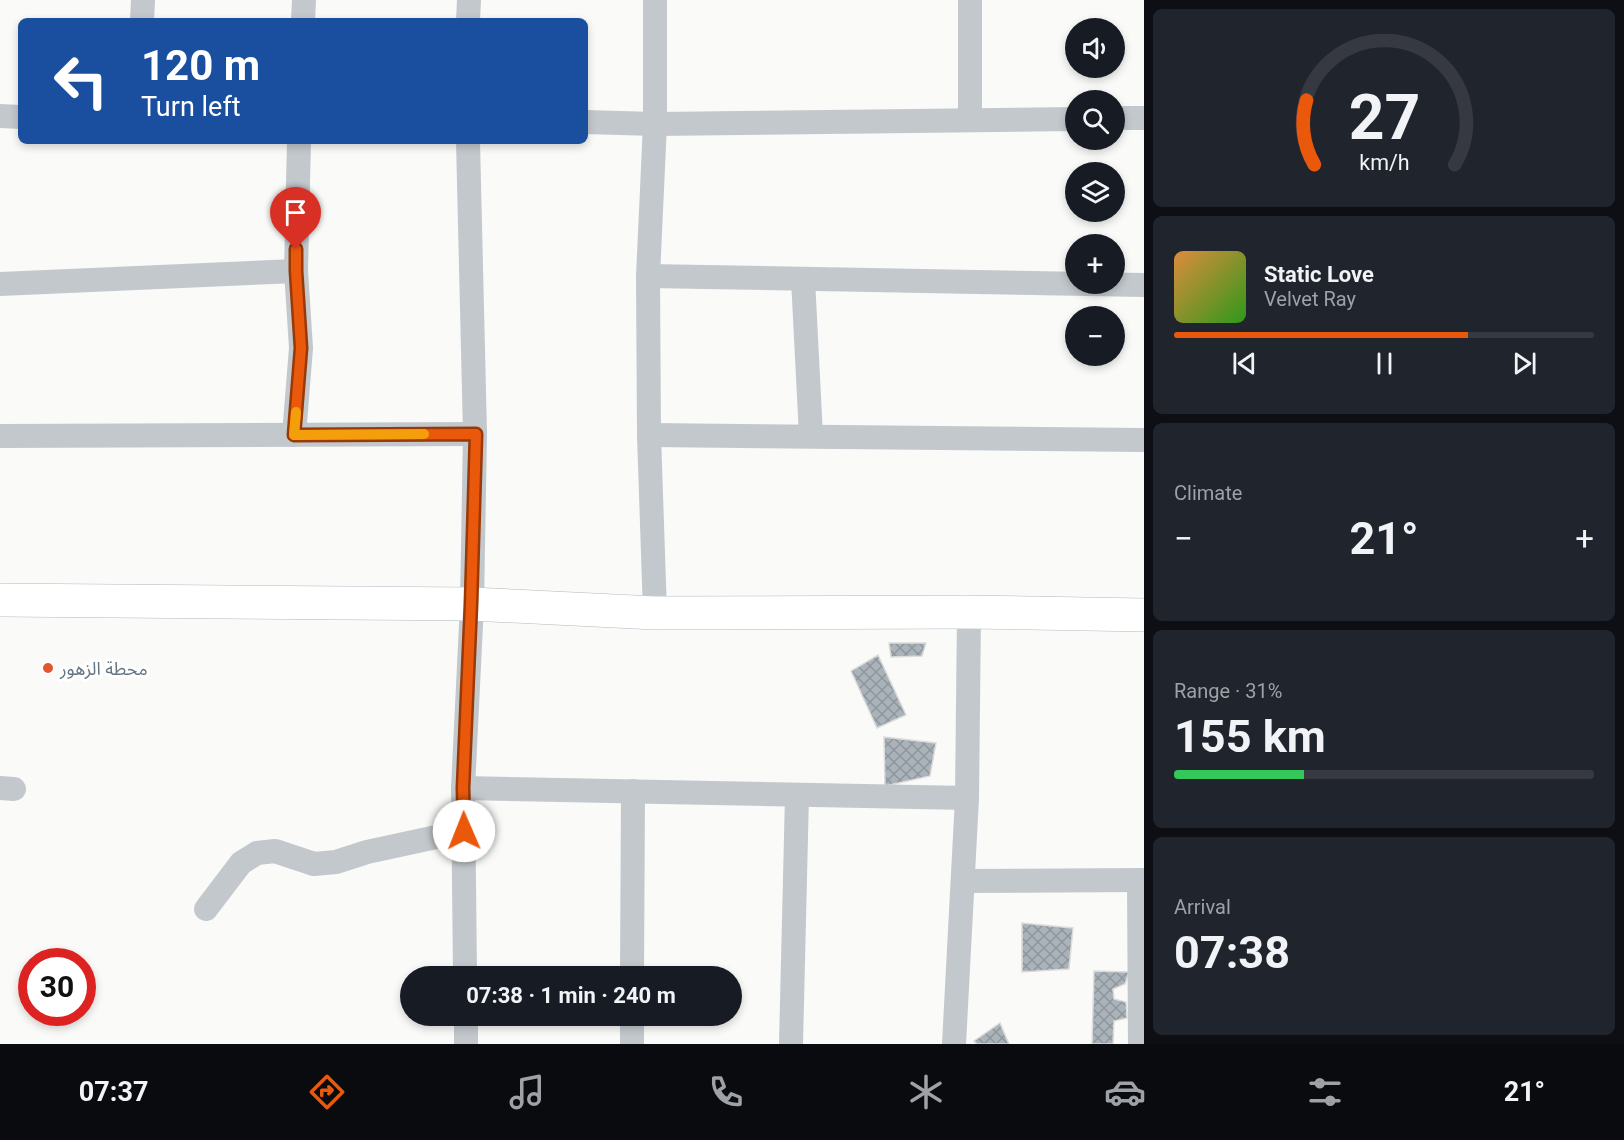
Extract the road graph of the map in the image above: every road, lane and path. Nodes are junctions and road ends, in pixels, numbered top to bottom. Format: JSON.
{"nodes":[{"id":1,"x":143,"y":0,"type":"edge"},
{"id":2,"x":304,"y":0,"type":"edge"},
{"id":3,"x":469,"y":0,"type":"edge"},
{"id":4,"x":655,"y":0,"type":"edge"},
{"id":5,"x":970,"y":0,"type":"edge"},
{"id":6,"x":142,"y":18,"type":"edge"},
{"id":7,"x":303,"y":18,"type":"edge"},
{"id":8,"x":468,"y":18,"type":"edge"},
{"id":9,"x":0,"y":116,"type":"edge"},
{"id":10,"x":18,"y":117,"type":"edge"},
{"id":11,"x":1125,"y":118,"type":"edge"},
{"id":12,"x":1144,"y":118,"type":"edge"},
{"id":13,"x":1065,"y":119,"type":"edge"},
{"id":14,"x":970,"y":120,"type":"junction"},
{"id":15,"x":588,"y":122,"type":"edge"},
{"id":16,"x":655,"y":124,"type":"junction"},
{"id":17,"x":299,"y":144,"type":"edge"},
{"id":18,"x":468,"y":144,"type":"edge"},
{"id":19,"x":296,"y":271,"type":"junction"},
{"id":20,"x":648,"y":276,"type":"junction"},
{"id":21,"x":803,"y":279,"type":"junction"},
{"id":22,"x":0,"y":284,"type":"edge"},
{"id":23,"x":1144,"y":285,"type":"edge"},
{"id":24,"x":476,"y":434,"type":"junction"},
{"id":25,"x":294,"y":435,"type":"junction"},
{"id":26,"x":649,"y":435,"type":"junction"},
{"id":27,"x":0,"y":436,"type":"edge"},
{"id":28,"x":811,"y":436,"type":"junction"},
{"id":29,"x":1144,"y":440,"type":"edge"},
{"id":30,"x":0,"y":600,"type":"edge"},
{"id":31,"x":471,"y":604,"type":"junction"},
{"id":32,"x":969,"y":612,"type":"junction"},
{"id":33,"x":655,"y":613,"type":"junction"},
{"id":34,"x":1144,"y":615,"type":"edge"},
{"id":35,"x":463,"y":788,"type":"junction"},
{"id":36,"x":633,"y":791,"type":"junction"},
{"id":37,"x":797,"y":795,"type":"junction"},
{"id":38,"x":967,"y":798,"type":"junction"},
{"id":39,"x":464,"y":831,"type":"junction"},
{"id":40,"x":1142,"y":880,"type":"edge"},
{"id":41,"x":963,"y":881,"type":"junction"},
{"id":42,"x":206,"y":909,"type":"dead end"},
{"id":43,"x":465,"y":966,"type":"edge"},
{"id":44,"x":632,"y":966,"type":"edge"},
{"id":45,"x":466,"y":1026,"type":"edge"},
{"id":46,"x":632,"y":1026,"type":"edge"},
{"id":47,"x":466,"y":1044,"type":"edge"},
{"id":48,"x":632,"y":1044,"type":"edge"},
{"id":49,"x":791,"y":1044,"type":"edge"},
{"id":50,"x":954,"y":1044,"type":"edge"},
{"id":51,"x":1140,"y":1044,"type":"edge"}],
"edges":[{"from":1,"to":6,"type":"street"},
{"from":2,"to":7,"type":"street"},
{"from":3,"to":8,"type":"street"},
{"from":4,"to":16,"type":"street"},
{"from":5,"to":14,"type":"street"},
{"from":9,"to":10,"type":"street"},
{"from":11,"to":12,"type":"street"},
{"from":13,"to":14,"type":"street"},
{"from":14,"to":16,"type":"street"},
{"from":15,"to":16,"type":"street"},
{"from":16,"to":20,"type":"street"},
{"from":17,"to":19,"type":"street"},
{"from":18,"to":24,"type":"street"},
{"from":19,"to":22,"type":"street"},
{"from":19,"to":25,"type":"street"},
{"from":20,"to":21,"type":"street"},
{"from":20,"to":26,"type":"street"},
{"from":21,"to":23,"type":"street"},
{"from":21,"to":28,"type":"street"},
{"from":24,"to":25,"type":"street"},
{"from":24,"to":31,"type":"street"},
{"from":25,"to":27,"type":"street"},
{"from":26,"to":28,"type":"street"},
{"from":26,"to":33,"type":"street"},
{"from":28,"to":29,"type":"street"},
{"from":30,"to":31,"type":"street"},
{"from":31,"to":33,"type":"street"},
{"from":31,"to":35,"type":"street"},
{"from":32,"to":33,"type":"street"},
{"from":32,"to":34,"type":"street"},
{"from":32,"to":38,"type":"street"},
{"from":35,"to":36,"type":"street"},
{"from":35,"to":39,"type":"street"},
{"from":36,"to":37,"type":"street"},
{"from":36,"to":44,"type":"street"},
{"from":37,"to":38,"type":"street"},
{"from":37,"to":49,"type":"street"},
{"from":38,"to":41,"type":"street"},
{"from":39,"to":42,"type":"street"},
{"from":39,"to":43,"type":"street"},
{"from":40,"to":41,"type":"street"},
{"from":40,"to":51,"type":"street"},
{"from":41,"to":50,"type":"street"},
{"from":45,"to":47,"type":"street"},
{"from":46,"to":48,"type":"street"}]}
